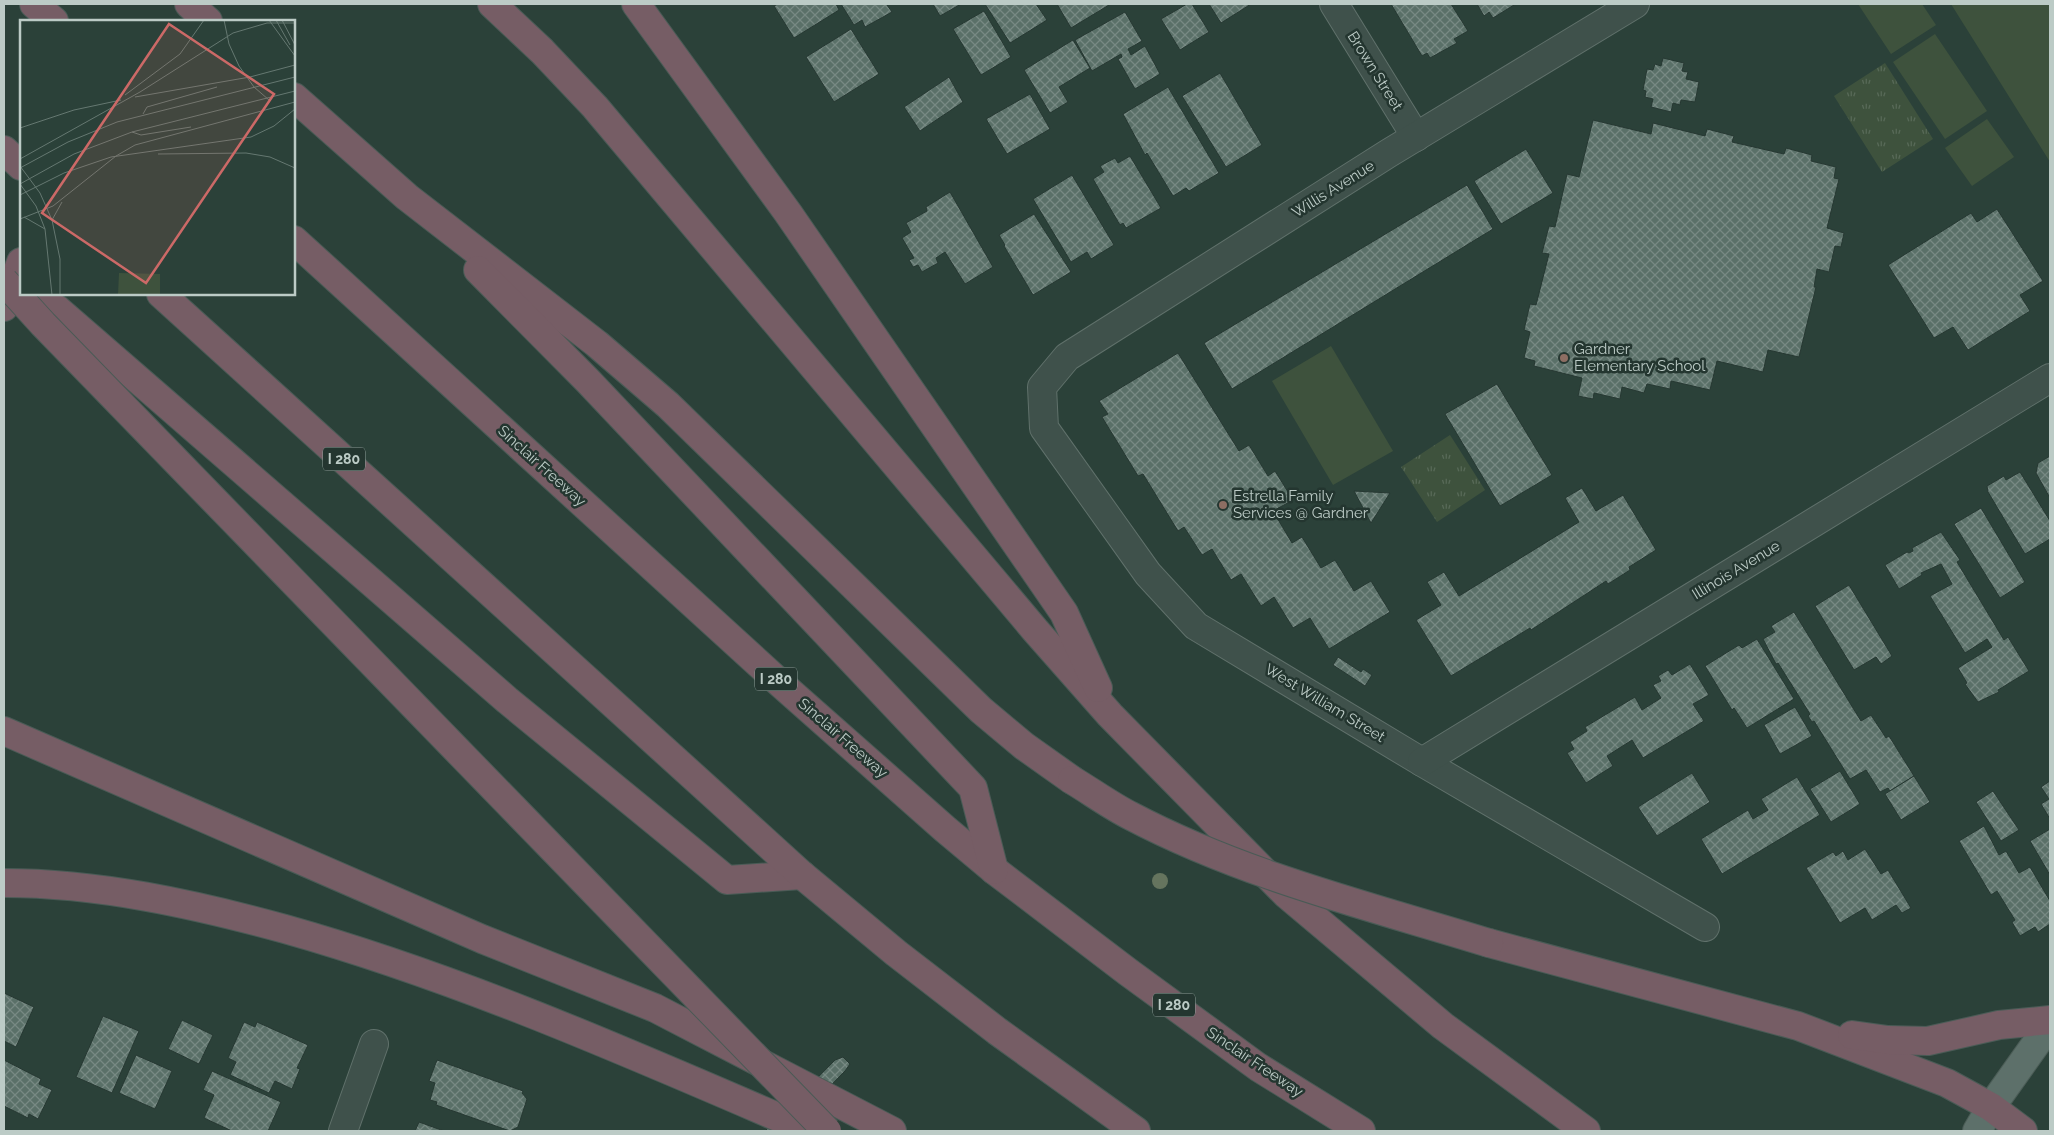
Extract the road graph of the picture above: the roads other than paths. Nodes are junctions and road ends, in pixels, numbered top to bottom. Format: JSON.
{"nodes":[{"id":1,"x":34,"y":4,"type":"edge"},
{"id":2,"x":61,"y":4,"type":"edge"},
{"id":3,"x":189,"y":4,"type":"edge"},
{"id":4,"x":492,"y":4,"type":"edge"},
{"id":5,"x":636,"y":4,"type":"edge"},
{"id":6,"x":1334,"y":4,"type":"edge"},
{"id":7,"x":1635,"y":4,"type":"edge"},
{"id":8,"x":53,"y":20,"type":"edge"},
{"id":9,"x":60,"y":20,"type":"edge"},
{"id":10,"x":207,"y":20,"type":"edge"},
{"id":11,"x":295,"y":98,"type":"edge"},
{"id":12,"x":1416,"y":137,"type":"junction"},
{"id":13,"x":4,"y":150,"type":"edge"},
{"id":14,"x":20,"y":165,"type":"edge"},
{"id":15,"x":407,"y":198,"type":"junction"},
{"id":16,"x":295,"y":241,"type":"edge"},
{"id":17,"x":20,"y":265,"type":"edge"},
{"id":18,"x":4,"y":273,"type":"edge"},
{"id":19,"x":4,"y":281,"type":"edge"},
{"id":20,"x":20,"y":284,"type":"edge"},
{"id":21,"x":36,"y":295,"type":"edge"},
{"id":22,"x":163,"y":295,"type":"edge"},
{"id":23,"x":4,"y":307,"type":"edge"},
{"id":24,"x":2050,"y":378,"type":"edge"},
{"id":25,"x":1042,"y":388,"type":"joint"},
{"id":26,"x":1110,"y":715,"type":"junction"},
{"id":27,"x":4,"y":731,"type":"edge"},
{"id":28,"x":1422,"y":762,"type":"junction"},
{"id":29,"x":994,"y":870,"type":"junction"},
{"id":30,"x":802,"y":875,"type":"junction"},
{"id":31,"x":4,"y":883,"type":"edge"},
{"id":32,"x":1705,"y":927,"type":"dead end"},
{"id":33,"x":2050,"y":1022,"type":"edge"},
{"id":34,"x":1798,"y":1026,"type":"junction"},
{"id":35,"x":374,"y":1044,"type":"dead end"},
{"id":36,"x":1991,"y":1107,"type":"junction"},
{"id":37,"x":343,"y":1131,"type":"edge"},
{"id":38,"x":810,"y":1131,"type":"edge"},
{"id":39,"x":827,"y":1131,"type":"edge"},
{"id":40,"x":892,"y":1131,"type":"edge"},
{"id":41,"x":1136,"y":1131,"type":"edge"},
{"id":42,"x":1361,"y":1131,"type":"edge"},
{"id":43,"x":1586,"y":1131,"type":"edge"},
{"id":44,"x":1977,"y":1131,"type":"edge"},
{"id":45,"x":2023,"y":1131,"type":"edge"}],
"edges":[{"from":1,"to":8,"type":"highway"},
{"from":2,"to":9,"type":"highway"},
{"from":3,"to":10,"type":"highway"},
{"from":4,"to":26,"type":"highway"},
{"from":5,"to":26,"type":"highway"},
{"from":6,"to":12,"type":"street","name":"Brown Street"},
{"from":7,"to":12,"type":"street","name":"Willis Avenue"},
{"from":11,"to":15,"type":"highway"},
{"from":12,"to":25,"type":"street","name":"Willis Avenue"},
{"from":13,"to":14,"type":"highway"},
{"from":15,"to":29,"type":"highway"},
{"from":15,"to":34,"type":"highway","bridge":true},
{"from":16,"to":29,"type":"highway","name":"Sinclair Freeway","number":"I 280"},
{"from":17,"to":23,"type":"highway"},
{"from":18,"to":20,"type":"highway"},
{"from":19,"to":39,"type":"highway","bridge":true},
{"from":21,"to":30,"type":"highway"},
{"from":22,"to":30,"type":"highway","number":"I 280"},
{"from":24,"to":28,"type":"street","name":"Illinois Avenue"},
{"from":25,"to":28,"type":"street","name":"West William Street"},
{"from":26,"to":43,"type":"highway"},
{"from":27,"to":40,"type":"highway"},
{"from":28,"to":32,"type":"street","name":"West William Street"},
{"from":29,"to":42,"type":"highway","name":"Sinclair Freeway","number":"I 280"},
{"from":30,"to":41,"type":"highway","number":"I 280"},
{"from":31,"to":38,"type":"highway"},
{"from":33,"to":34,"type":"highway"},
{"from":33,"to":36,"type":"main road"},
{"from":34,"to":36,"type":"highway"},
{"from":35,"to":37,"type":"street"},
{"from":36,"to":44,"type":"main road"},
{"from":36,"to":45,"type":"highway"}]}
